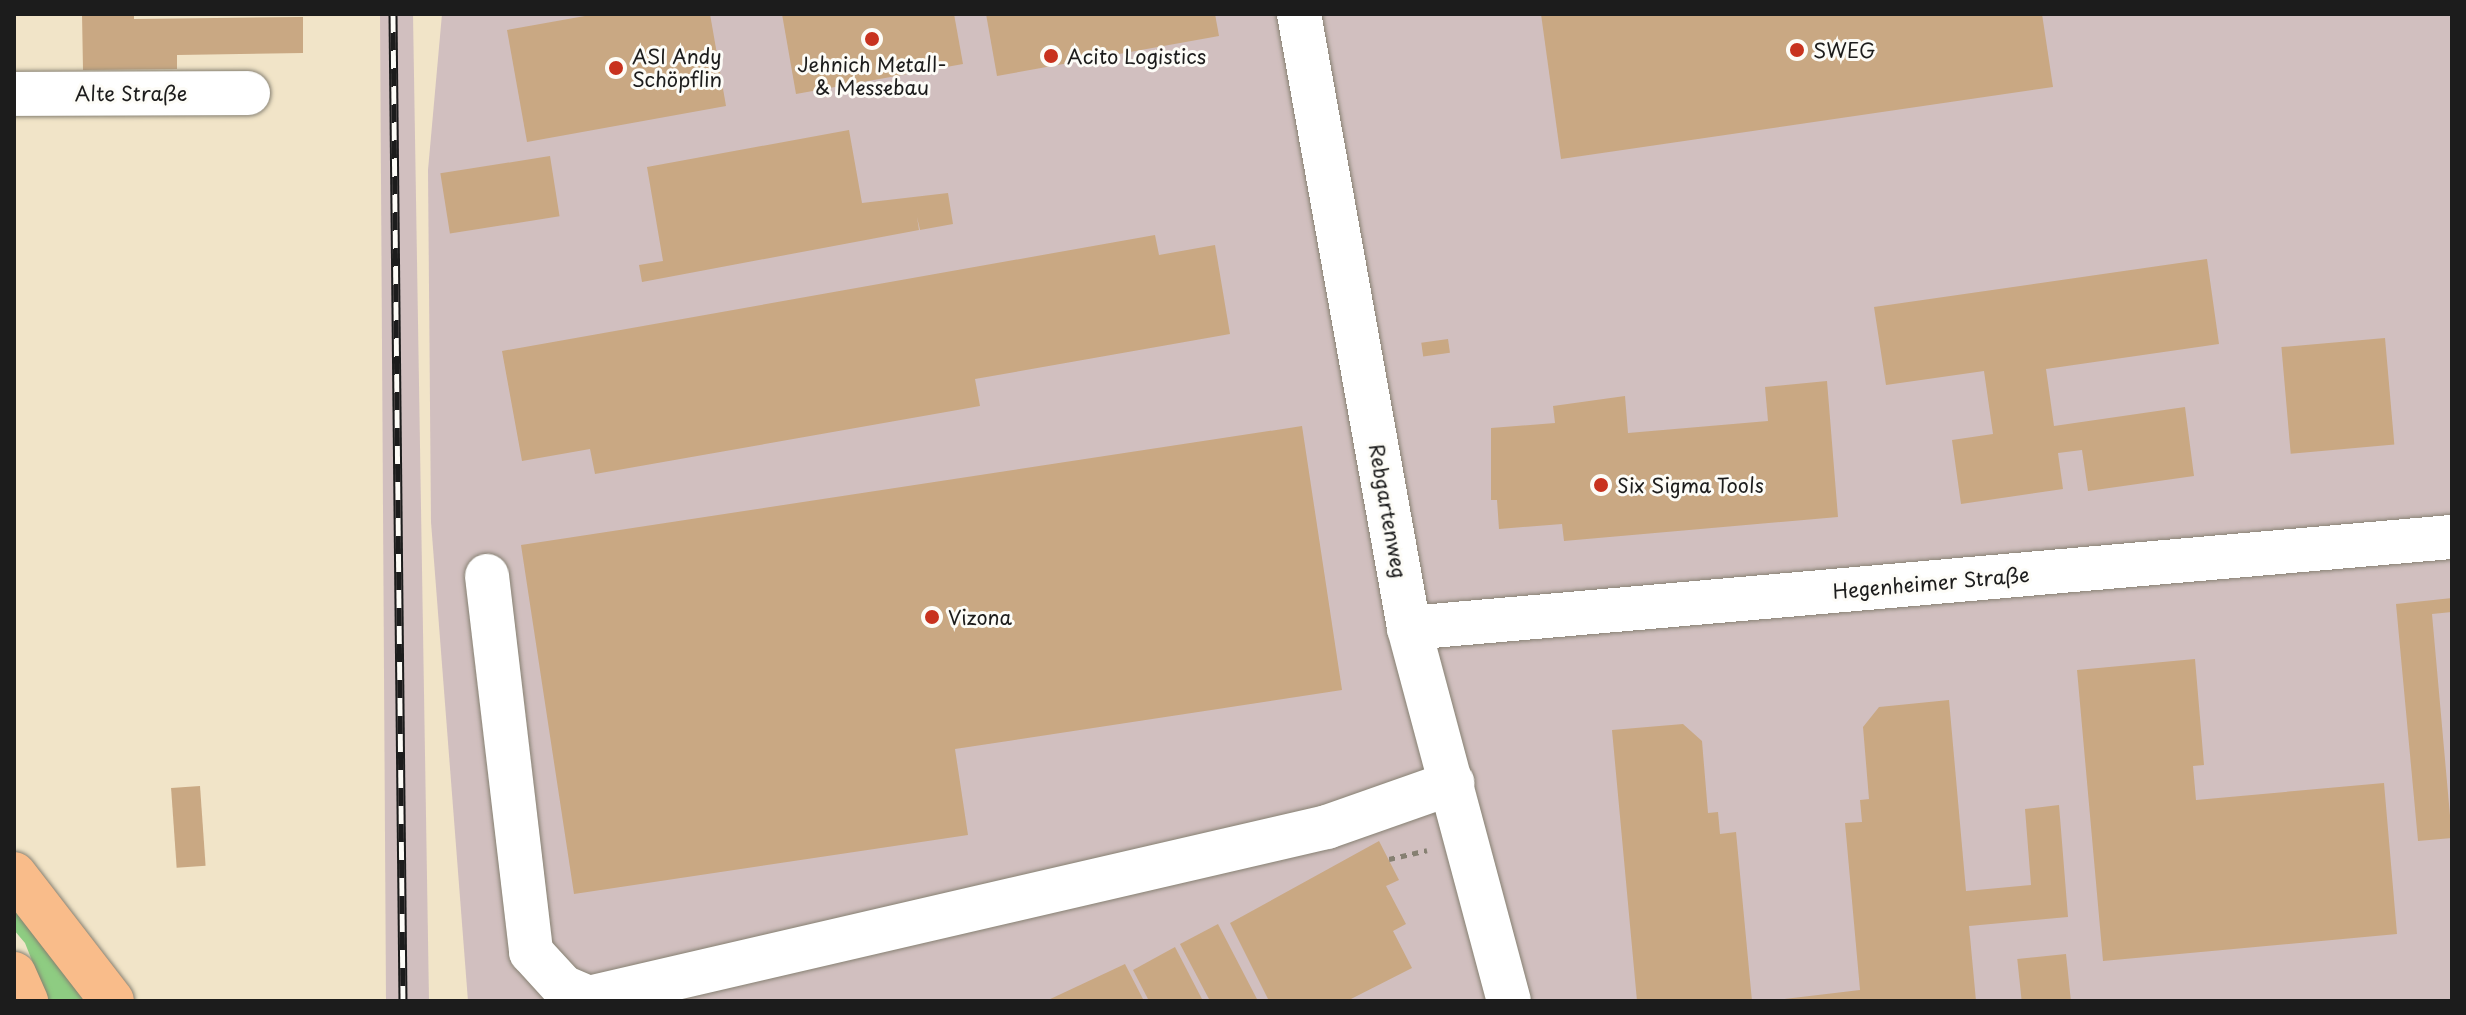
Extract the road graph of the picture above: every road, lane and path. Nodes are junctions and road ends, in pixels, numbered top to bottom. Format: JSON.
{"nodes":[{"id":1,"x":1299,"y":14,"type":"edge"},
{"id":2,"x":248,"y":93,"type":"dead end"},
{"id":3,"x":14,"y":94,"type":"edge"},
{"id":4,"x":2452,"y":537,"type":"edge"},
{"id":5,"x":487,"y":576,"type":"dead end"},
{"id":6,"x":1409,"y":628,"type":"junction"},
{"id":7,"x":1452,"y":783,"type":"junction"},
{"id":8,"x":14,"y":874,"type":"edge"},
{"id":9,"x":14,"y":974,"type":"edge"},
{"id":10,"x":26,"y":1001,"type":"edge"},
{"id":11,"x":112,"y":1001,"type":"edge"},
{"id":12,"x":1509,"y":1001,"type":"edge"}],
"edges":[{"from":1,"to":6,"type":"street","name":"Rebgartenweg"},
{"from":2,"to":3,"type":"street","name":"Alte Straße"},
{"from":4,"to":6,"type":"street","name":"Hegenheimer Straße"},
{"from":5,"to":7,"type":"street"},
{"from":6,"to":7,"type":"street","name":"Rebgartenweg"},
{"from":7,"to":12,"type":"street","name":"Rebgartenweg"},
{"from":8,"to":11,"type":"highway"},
{"from":9,"to":10,"type":"highway"}]}
